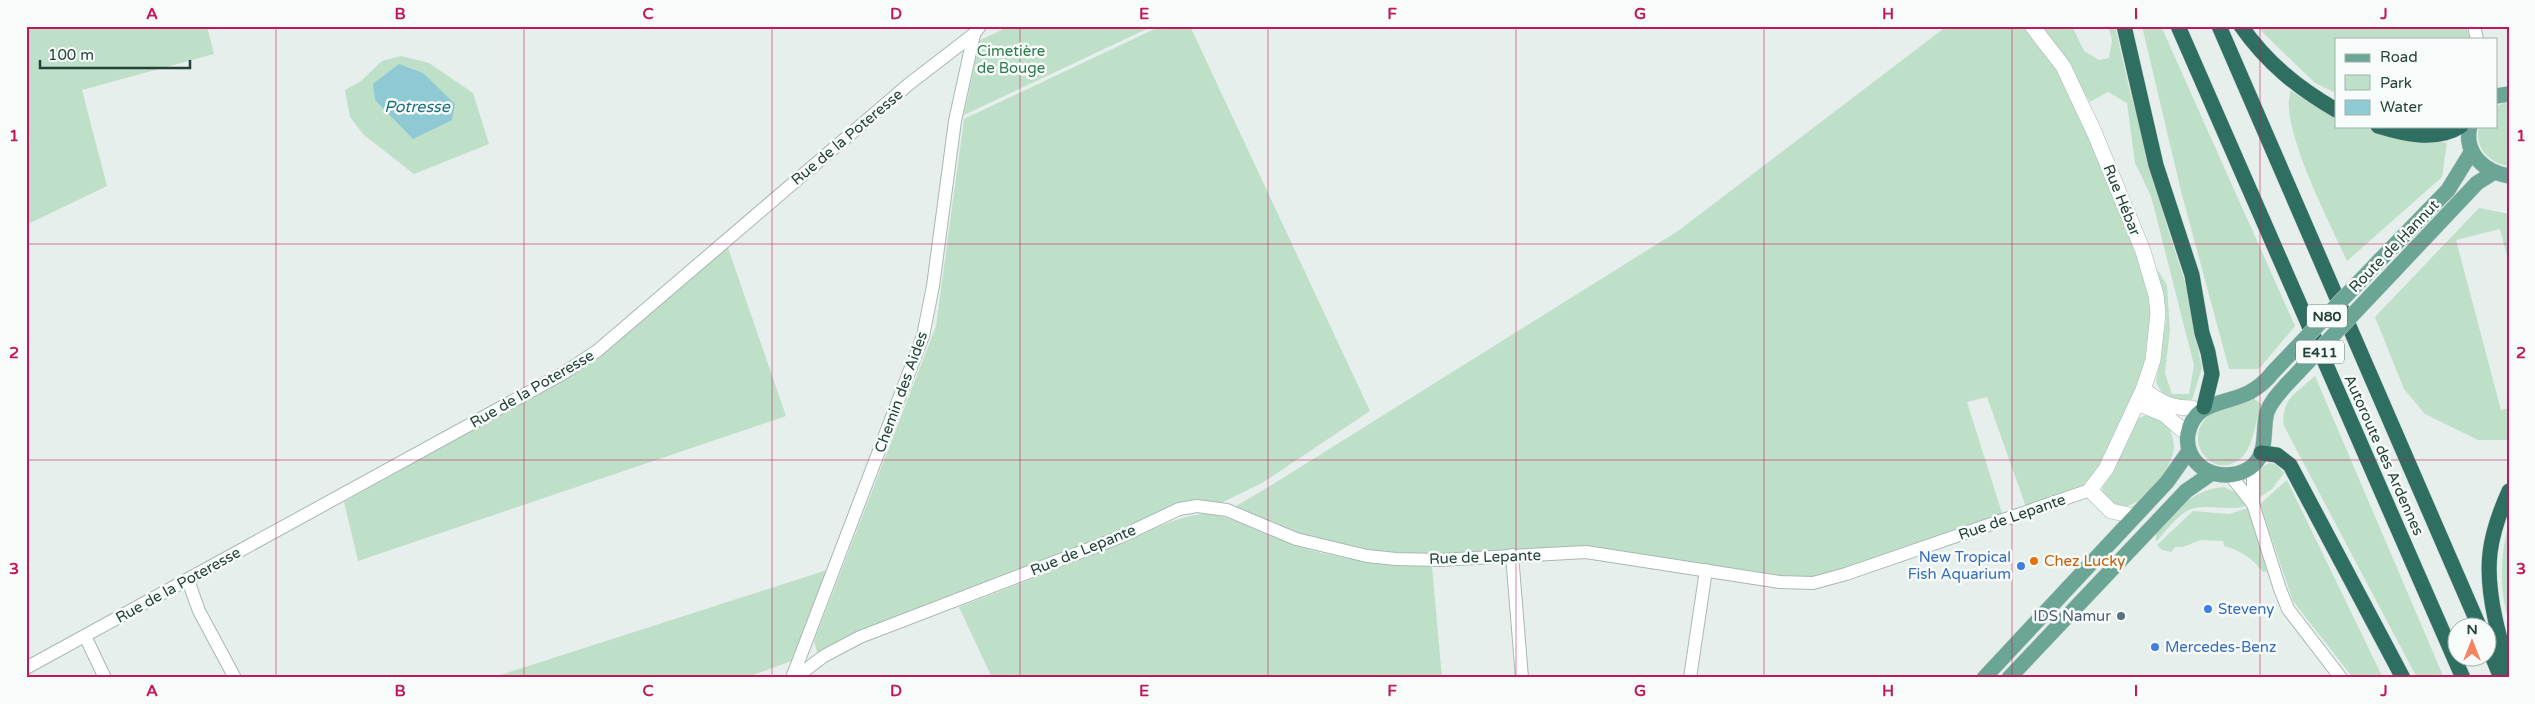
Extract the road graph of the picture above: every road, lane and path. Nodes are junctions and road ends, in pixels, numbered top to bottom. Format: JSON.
{"nodes":[{"id":1,"x":2032,"y":26,"type":"edge"},
{"id":2,"x":2124,"y":26,"type":"edge"},
{"id":3,"x":2178,"y":26,"type":"edge"},
{"id":4,"x":2219,"y":26,"type":"edge"},
{"id":5,"x":2241,"y":26,"type":"edge"},
{"id":6,"x":977,"y":30,"type":"edge"},
{"id":7,"x":2335,"y":109,"type":"edge"},
{"id":8,"x":2387,"y":128,"type":"edge"},
{"id":9,"x":2456,"y":128,"type":"edge"},
{"id":10,"x":2470,"y":128,"type":"edge"},
{"id":11,"x":2472,"y":151,"type":"junction"},
{"id":12,"x":2493,"y":173,"type":"junction"},
{"id":13,"x":2509,"y":176,"type":"edge"},
{"id":14,"x":2140,"y":396,"type":"junction"},
{"id":15,"x":2198,"y":408,"type":"junction"},
{"id":16,"x":2181,"y":429,"type":"junction"},
{"id":17,"x":2189,"y":451,"type":"junction"},
{"id":18,"x":2257,"y":459,"type":"junction"},
{"id":19,"x":2176,"y":471,"type":"junction"},
{"id":20,"x":2212,"y":473,"type":"junction"},
{"id":21,"x":2230,"y":475,"type":"junction"},
{"id":22,"x":2090,"y":490,"type":"junction"},
{"id":23,"x":2509,"y":491,"type":"edge"},
{"id":24,"x":2253,"y":504,"type":"junction"},
{"id":25,"x":2134,"y":516,"type":"junction"},
{"id":26,"x":1512,"y":555,"type":"junction"},
{"id":27,"x":1706,"y":570,"type":"junction"},
{"id":28,"x":188,"y":580,"type":"junction"},
{"id":29,"x":2475,"y":616,"type":"edge"},
{"id":30,"x":85,"y":636,"type":"junction"},
{"id":31,"x":2497,"y":666,"type":"edge"},
{"id":32,"x":26,"y":668,"type":"edge"},
{"id":33,"x":105,"y":678,"type":"edge"},
{"id":34,"x":235,"y":678,"type":"edge"},
{"id":35,"x":793,"y":678,"type":"edge"},
{"id":36,"x":1522,"y":678,"type":"edge"},
{"id":37,"x":1690,"y":678,"type":"edge"},
{"id":38,"x":1984,"y":678,"type":"edge"},
{"id":39,"x":2009,"y":678,"type":"edge"},
{"id":40,"x":2342,"y":678,"type":"edge"},
{"id":41,"x":2403,"y":678,"type":"edge"},
{"id":42,"x":2463,"y":678,"type":"edge"},
{"id":43,"x":2503,"y":678,"type":"edge"}],
"edges":[{"from":1,"to":14,"type":"street","name":"Rue Hébar"},
{"from":2,"to":15,"type":"highway"},
{"from":3,"to":42,"type":"highway","name":"Autoroute des Ardennes","number":"E411"},
{"from":4,"to":29,"type":"highway","name":"Autoroute des Ardennes","number":"E411"},
{"from":5,"to":7,"type":"highway"},
{"from":6,"to":28,"type":"street","name":"Rue de la Poteresse"},
{"from":6,"to":35,"type":"street","name":"Chemin des Aides"},
{"from":8,"to":9,"type":"highway"},
{"from":10,"to":11,"type":"main road"},
{"from":11,"to":12,"type":"main road"},
{"from":11,"to":15,"type":"main road","name":"Route de Hannut","number":"N80","bridge":true},
{"from":12,"to":13,"type":"main road"},
{"from":12,"to":18,"type":"main road","name":"Route de Hannut","number":"N80","bridge":true},
{"from":14,"to":15,"type":"street"},
{"from":14,"to":16,"type":"street"},
{"from":14,"to":22,"type":"street"},
{"from":15,"to":16,"type":"main road"},
{"from":15,"to":17,"type":"main road"},
{"from":16,"to":19,"type":"main road"},
{"from":17,"to":19,"type":"main road"},
{"from":17,"to":20,"type":"main road"},
{"from":18,"to":21,"type":"main road"},
{"from":18,"to":24,"type":"street"},
{"from":18,"to":41,"type":"highway"},
{"from":19,"to":25,"type":"main road"},
{"from":20,"to":21,"type":"main road"},
{"from":20,"to":39,"type":"main road"},
{"from":21,"to":24,"type":"street"},
{"from":22,"to":25,"type":"street"},
{"from":22,"to":27,"type":"street","name":"Rue de Lepante"},
{"from":23,"to":43,"type":"highway"},
{"from":24,"to":40,"type":"street"},
{"from":25,"to":38,"type":"main road"},
{"from":26,"to":27,"type":"street","name":"Rue de Lepante"},
{"from":26,"to":35,"type":"street","name":"Rue de Lepante"},
{"from":26,"to":36,"type":"street"},
{"from":27,"to":37,"type":"street"},
{"from":28,"to":30,"type":"street","name":"Rue de la Poteresse"},
{"from":28,"to":34,"type":"street"},
{"from":30,"to":32,"type":"street","name":"Rue de la Poteresse"},
{"from":30,"to":33,"type":"street"},
{"from":31,"to":43,"type":"highway"}]}
